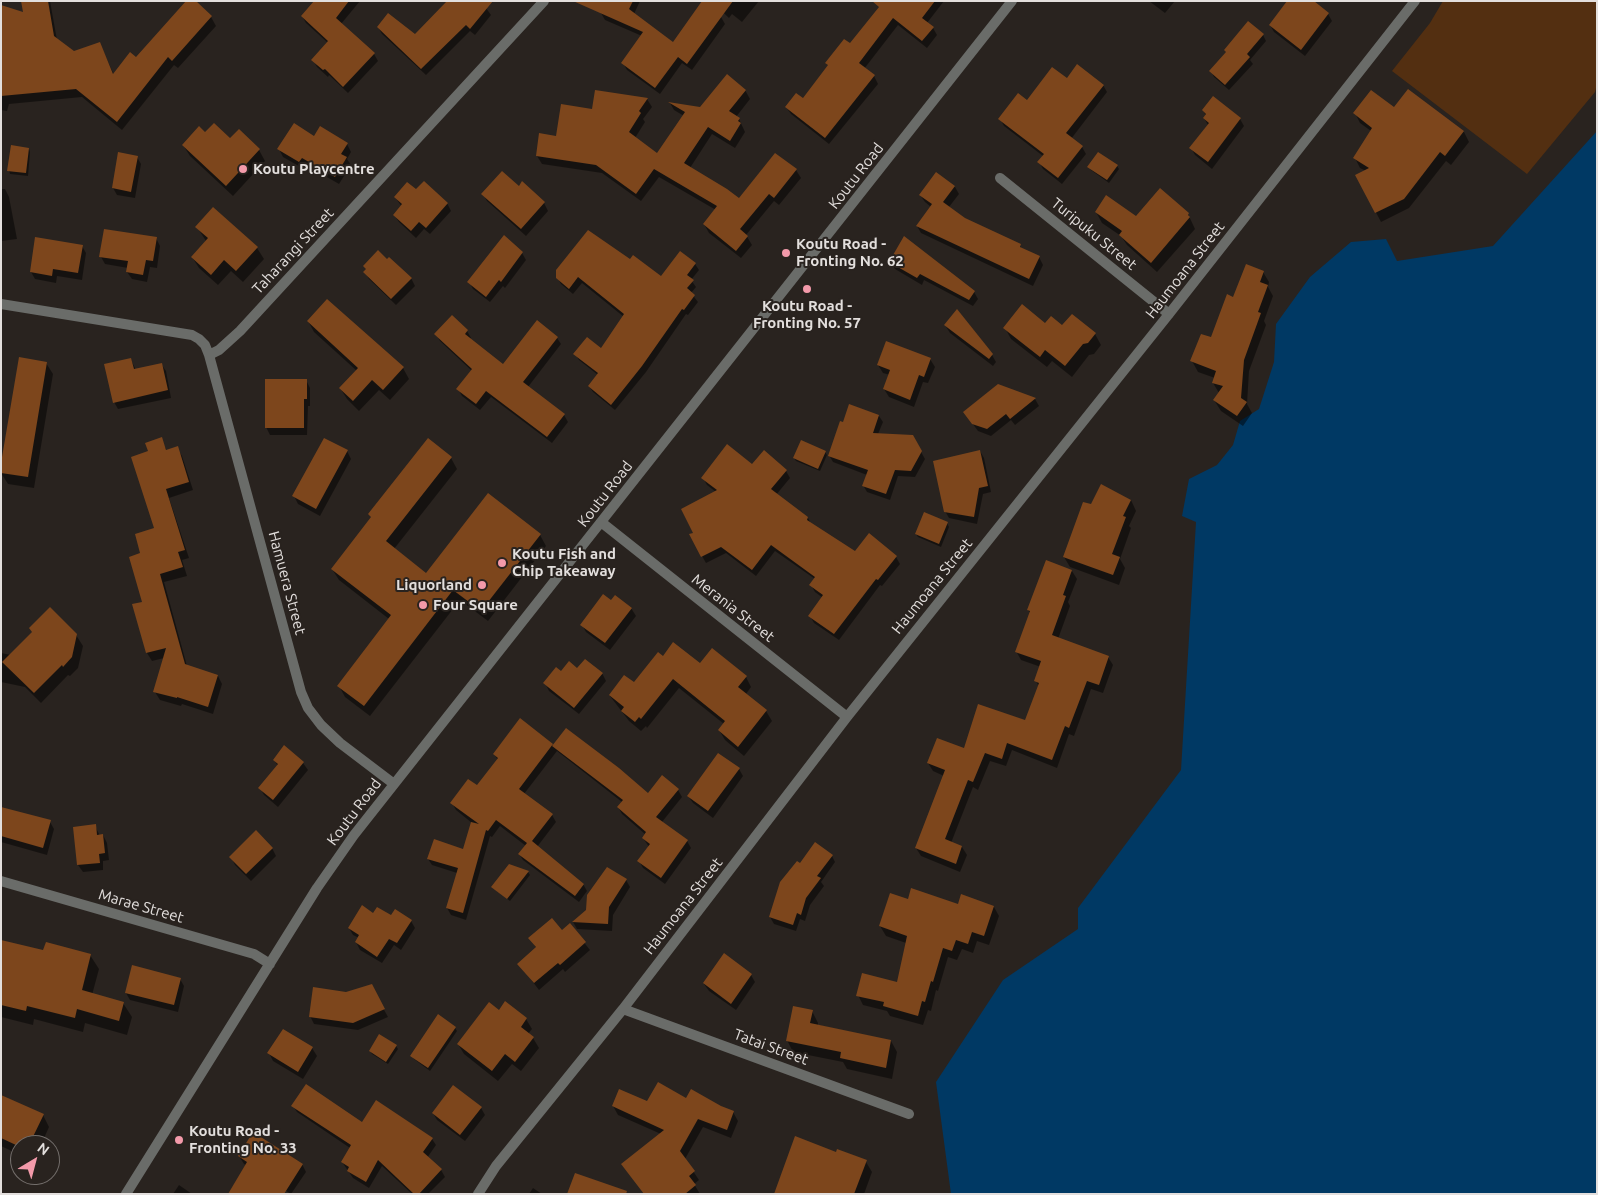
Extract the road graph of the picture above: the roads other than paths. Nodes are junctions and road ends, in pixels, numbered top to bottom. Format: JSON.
{"nodes":[{"id":1,"x":544,"y":1,"type":"edge"},
{"id":2,"x":1012,"y":1,"type":"edge"},
{"id":3,"x":1415,"y":1,"type":"edge"},
{"id":4,"x":1000,"y":178,"type":"dead end"},
{"id":5,"x":1,"y":304,"type":"edge"},
{"id":6,"x":1169,"y":314,"type":"junction"},
{"id":7,"x":209,"y":355,"type":"junction"},
{"id":8,"x":601,"y":522,"type":"junction"},
{"id":9,"x":847,"y":716,"type":"junction"},
{"id":10,"x":394,"y":784,"type":"junction"},
{"id":11,"x":1,"y":881,"type":"edge"},
{"id":12,"x":270,"y":964,"type":"junction"},
{"id":13,"x":623,"y":1009,"type":"junction"},
{"id":14,"x":909,"y":1114,"type":"dead end"},
{"id":15,"x":126,"y":1194,"type":"edge"},
{"id":16,"x":478,"y":1194,"type":"edge"}],
"edges":[{"from":1,"to":7,"type":"street","name":"Taharangi Street"},
{"from":2,"to":8,"type":"street","name":"Koutu Road"},
{"from":3,"to":6,"type":"street","name":"Haumoana Street"},
{"from":4,"to":6,"type":"street","name":"Turipuku Street"},
{"from":5,"to":7,"type":"street"},
{"from":6,"to":9,"type":"street","name":"Haumoana Street"},
{"from":7,"to":10,"type":"street","name":"Hamuera Street"},
{"from":8,"to":9,"type":"street","name":"Merania Street"},
{"from":8,"to":10,"type":"street","name":"Koutu Road"},
{"from":9,"to":13,"type":"street","name":"Haumoana Street"},
{"from":10,"to":12,"type":"street","name":"Koutu Road"},
{"from":11,"to":12,"type":"street","name":"Marae Street"},
{"from":12,"to":15,"type":"street","name":"Koutu Road"},
{"from":13,"to":14,"type":"street","name":"Tatai Street"},
{"from":13,"to":16,"type":"street","name":"Haumoana Street"}]}
